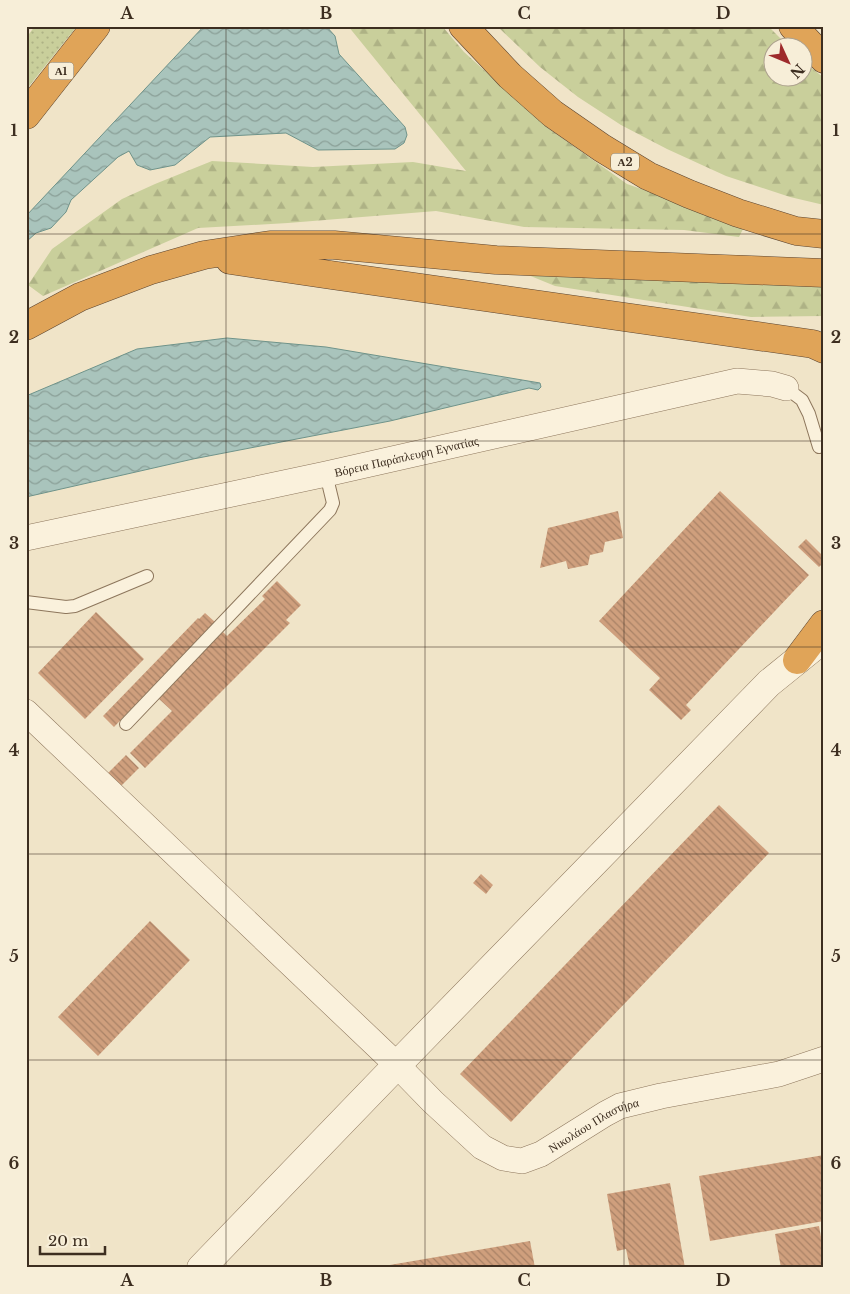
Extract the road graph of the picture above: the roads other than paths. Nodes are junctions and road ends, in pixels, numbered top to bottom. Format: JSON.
{"nodes":[{"id":1,"x":96,"y":26,"type":"edge"},
{"id":2,"x":463,"y":26,"type":"edge"},
{"id":3,"x":792,"y":26,"type":"edge"},
{"id":4,"x":824,"y":59,"type":"edge"},
{"id":5,"x":26,"y":115,"type":"edge"},
{"id":6,"x":824,"y":234,"type":"edge"},
{"id":7,"x":204,"y":256,"type":"junction"},
{"id":8,"x":824,"y":273,"type":"edge"},
{"id":9,"x":26,"y":326,"type":"edge"},
{"id":10,"x":824,"y":349,"type":"edge"},
{"id":11,"x":786,"y":388,"type":"joint"},
{"id":12,"x":819,"y":447,"type":"dead end"},
{"id":13,"x":326,"y":474,"type":"junction"},
{"id":14,"x":26,"y":538,"type":"edge"},
{"id":15,"x":147,"y":576,"type":"dead end"},
{"id":16,"x":26,"y":602,"type":"edge"},
{"id":17,"x":824,"y":624,"type":"edge"},
{"id":18,"x":824,"y":638,"type":"edge"},
{"id":19,"x":797,"y":660,"type":"junction"},
{"id":20,"x":26,"y":712,"type":"edge"},
{"id":21,"x":126,"y":724,"type":"dead end"},
{"id":22,"x":824,"y":1059,"type":"edge"},
{"id":23,"x":397,"y":1065,"type":"junction"},
{"id":24,"x":201,"y":1268,"type":"edge"}],
"edges":[{"from":1,"to":5,"type":"highway","number":"Α1"},
{"from":2,"to":6,"type":"highway","number":"Α2"},
{"from":3,"to":4,"type":"highway"},
{"from":7,"to":8,"type":"highway"},
{"from":7,"to":9,"type":"highway"},
{"from":7,"to":10,"type":"highway"},
{"from":11,"to":12,"type":"lane"},
{"from":11,"to":13,"type":"street","name":"Βόρεια Παράπλευρη Εγνατίας"},
{"from":13,"to":14,"type":"street","name":"Βόρεια Παράπλευρη Εγνατίας"},
{"from":13,"to":21,"type":"lane"},
{"from":15,"to":16,"type":"lane"},
{"from":17,"to":19,"type":"highway"},
{"from":18,"to":19,"type":"street"},
{"from":19,"to":23,"type":"street"},
{"from":20,"to":23,"type":"street","name":"Νικολάου Πλαστήρα"},
{"from":22,"to":23,"type":"street","name":"Νικολάου Πλαστήρα"},
{"from":23,"to":24,"type":"street"}]}
